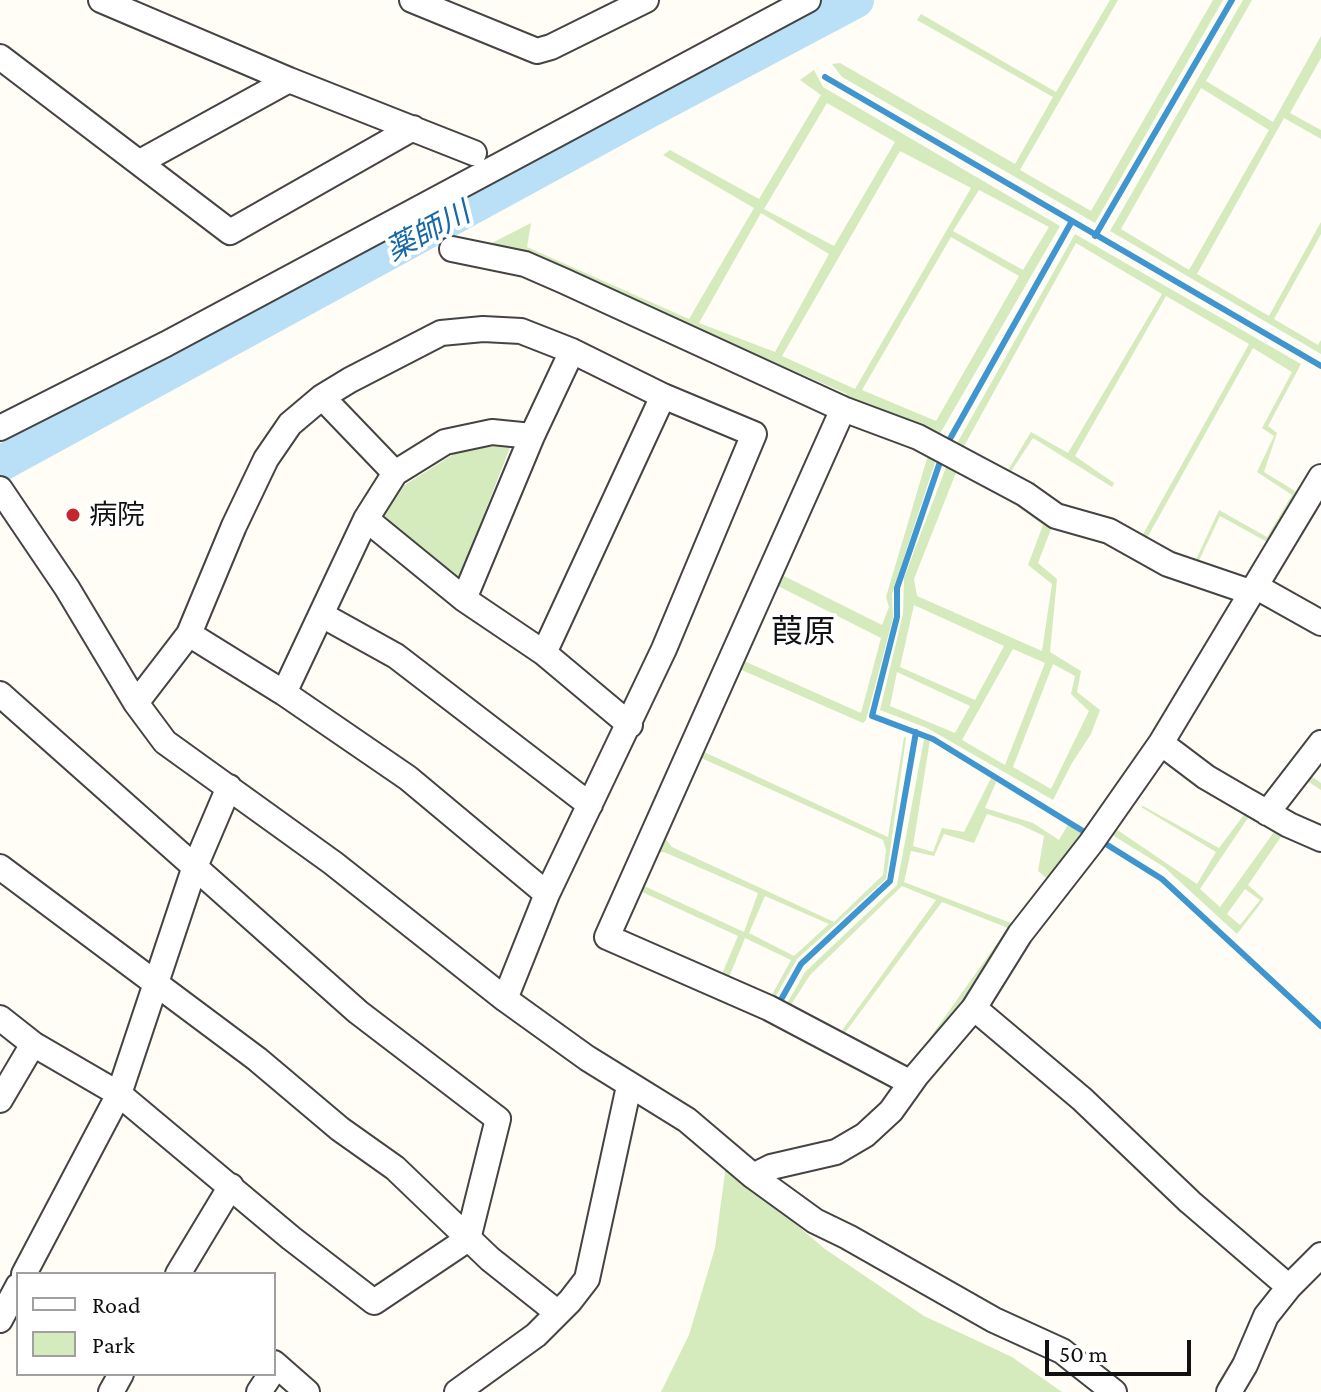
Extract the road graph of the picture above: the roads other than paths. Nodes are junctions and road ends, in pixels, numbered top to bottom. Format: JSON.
{"nodes":[{"id":1,"x":101,"y":0,"type":"edge"},
{"id":2,"x":412,"y":0,"type":"edge"},
{"id":3,"x":646,"y":0,"type":"edge"},
{"id":4,"x":808,"y":0,"type":"edge"},
{"id":5,"x":0,"y":57,"type":"edge"},
{"id":6,"x":289,"y":80,"type":"junction"},
{"id":7,"x":413,"y":128,"type":"junction"},
{"id":8,"x":474,"y":153,"type":"dead end"},
{"id":9,"x":140,"y":162,"type":"junction"},
{"id":10,"x":452,"y":249,"type":"dead end"},
{"id":11,"x":572,"y":351,"type":"junction"},
{"id":12,"x":663,"y":396,"type":"junction"},
{"id":13,"x":322,"y":397,"type":"junction"},
{"id":14,"x":843,"y":409,"type":"junction"},
{"id":15,"x":0,"y":428,"type":"edge"},
{"id":16,"x":532,"y":436,"type":"junction"},
{"id":17,"x":395,"y":473,"type":"junction"},
{"id":18,"x":1321,"y":477,"type":"edge"},
{"id":19,"x":0,"y":489,"type":"edge"},
{"id":20,"x":366,"y":519,"type":"junction"},
{"id":21,"x":1252,"y":589,"type":"junction"},
{"id":22,"x":464,"y":599,"type":"junction"},
{"id":23,"x":322,"y":615,"type":"junction"},
{"id":24,"x":1321,"y":623,"type":"edge"},
{"id":25,"x":189,"y":634,"type":"junction"},
{"id":26,"x":544,"y":653,"type":"junction"},
{"id":27,"x":284,"y":693,"type":"junction"},
{"id":28,"x":0,"y":694,"type":"edge"},
{"id":29,"x":136,"y":703,"type":"junction"},
{"id":30,"x":630,"y":725,"type":"junction"},
{"id":31,"x":1161,"y":743,"type":"junction"},
{"id":32,"x":1321,"y":743,"type":"edge"},
{"id":33,"x":229,"y":787,"type":"junction"},
{"id":34,"x":590,"y":805,"type":"junction"},
{"id":35,"x":1267,"y":813,"type":"junction"},
{"id":36,"x":1321,"y":839,"type":"edge"},
{"id":37,"x":0,"y":867,"type":"edge"},
{"id":38,"x":194,"y":869,"type":"junction"},
{"id":39,"x":547,"y":894,"type":"junction"},
{"id":40,"x":158,"y":983,"type":"junction"},
{"id":41,"x":505,"y":999,"type":"junction"},
{"id":42,"x":974,"y":1008,"type":"junction"},
{"id":43,"x":0,"y":1018,"type":"edge"},
{"id":44,"x":33,"y":1044,"type":"junction"},
{"id":45,"x":911,"y":1083,"type":"junction"},
{"id":46,"x":629,"y":1086,"type":"junction"},
{"id":47,"x":119,"y":1094,"type":"junction"},
{"id":48,"x":0,"y":1100,"type":"edge"},
{"id":49,"x":753,"y":1176,"type":"junction"},
{"id":50,"x":231,"y":1186,"type":"junction"},
{"id":51,"x":468,"y":1239,"type":"junction"},
{"id":52,"x":1321,"y":1255,"type":"edge"},
{"id":53,"x":25,"y":1272,"type":"edge"},
{"id":54,"x":179,"y":1272,"type":"edge"},
{"id":55,"x":1289,"y":1287,"type":"junction"},
{"id":56,"x":16,"y":1290,"type":"edge"},
{"id":57,"x":558,"y":1313,"type":"junction"},
{"id":58,"x":0,"y":1320,"type":"edge"},
{"id":59,"x":276,"y":1369,"type":"edge"},
{"id":60,"x":307,"y":1392,"type":"edge"},
{"id":61,"x":457,"y":1392,"type":"edge"},
{"id":62,"x":1114,"y":1392,"type":"edge"},
{"id":63,"x":1229,"y":1392,"type":"edge"}],
"edges":[{"from":1,"to":6,"type":"street"},
{"from":2,"to":3,"type":"street"},
{"from":4,"to":15,"type":"street"},
{"from":5,"to":9,"type":"street"},
{"from":6,"to":7,"type":"street"},
{"from":6,"to":9,"type":"street"},
{"from":7,"to":8,"type":"street"},
{"from":7,"to":9,"type":"street"},
{"from":10,"to":14,"type":"street"},
{"from":11,"to":12,"type":"street"},
{"from":11,"to":13,"type":"street"},
{"from":11,"to":16,"type":"street"},
{"from":12,"to":26,"type":"street"},
{"from":12,"to":30,"type":"street"},
{"from":13,"to":17,"type":"street"},
{"from":13,"to":25,"type":"street"},
{"from":14,"to":21,"type":"street"},
{"from":14,"to":45,"type":"street"},
{"from":16,"to":17,"type":"street"},
{"from":16,"to":22,"type":"street"},
{"from":17,"to":20,"type":"street"},
{"from":18,"to":21,"type":"street"},
{"from":19,"to":29,"type":"street"},
{"from":20,"to":22,"type":"street"},
{"from":20,"to":23,"type":"street"},
{"from":21,"to":24,"type":"street"},
{"from":21,"to":31,"type":"street"},
{"from":22,"to":26,"type":"street"},
{"from":23,"to":27,"type":"street"},
{"from":23,"to":34,"type":"street"},
{"from":25,"to":27,"type":"street"},
{"from":25,"to":29,"type":"street"},
{"from":26,"to":30,"type":"street"},
{"from":27,"to":39,"type":"street"},
{"from":28,"to":38,"type":"street"},
{"from":29,"to":33,"type":"street"},
{"from":30,"to":34,"type":"street"},
{"from":31,"to":35,"type":"street"},
{"from":31,"to":42,"type":"street"},
{"from":32,"to":35,"type":"street"},
{"from":33,"to":38,"type":"street"},
{"from":33,"to":41,"type":"street"},
{"from":34,"to":39,"type":"street"},
{"from":35,"to":36,"type":"street"},
{"from":37,"to":40,"type":"street"},
{"from":38,"to":40,"type":"street"},
{"from":38,"to":51,"type":"street"},
{"from":39,"to":41,"type":"street"},
{"from":40,"to":47,"type":"street"},
{"from":40,"to":51,"type":"street"},
{"from":41,"to":46,"type":"street"},
{"from":42,"to":45,"type":"street"},
{"from":42,"to":55,"type":"street"},
{"from":43,"to":44,"type":"street"},
{"from":44,"to":47,"type":"street"},
{"from":44,"to":48,"type":"street"},
{"from":45,"to":49,"type":"street"},
{"from":46,"to":49,"type":"street"},
{"from":46,"to":57,"type":"street"},
{"from":47,"to":50,"type":"street"},
{"from":47,"to":53,"type":"street"},
{"from":49,"to":62,"type":"street"},
{"from":50,"to":51,"type":"street"},
{"from":50,"to":54,"type":"street"},
{"from":51,"to":57,"type":"street"},
{"from":52,"to":55,"type":"street"},
{"from":55,"to":63,"type":"street"},
{"from":56,"to":58,"type":"street"},
{"from":57,"to":61,"type":"street"},
{"from":59,"to":60,"type":"street"}]}
